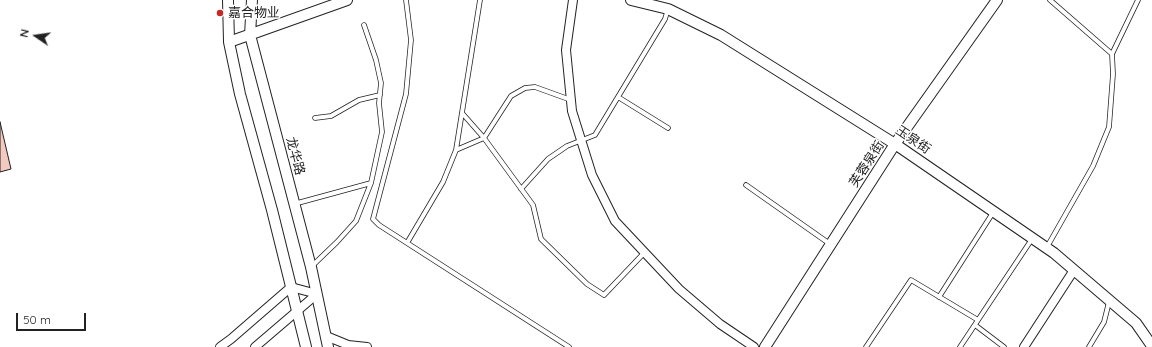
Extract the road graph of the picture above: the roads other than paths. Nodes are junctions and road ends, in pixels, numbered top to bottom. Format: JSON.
{"nodes":[{"id":1,"x":228,"y":0,"type":"edge"},
{"id":2,"x":252,"y":0,"type":"edge"},
{"id":3,"x":347,"y":0,"type":"edge"},
{"id":4,"x":406,"y":0,"type":"edge"},
{"id":5,"x":480,"y":0,"type":"edge"},
{"id":6,"x":573,"y":0,"type":"edge"},
{"id":7,"x":631,"y":0,"type":"edge"},
{"id":8,"x":997,"y":0,"type":"edge"},
{"id":9,"x":1050,"y":0,"type":"edge"},
{"id":10,"x":1138,"y":0,"type":"edge"},
{"id":11,"x":668,"y":9,"type":"junction"},
{"id":12,"x":364,"y":25,"type":"dead end"},
{"id":13,"x":250,"y":35,"type":"junction"},
{"id":14,"x":230,"y":42,"type":"junction"},
{"id":15,"x":1112,"y":54,"type":"junction"},
{"id":16,"x":380,"y":95,"type":"junction"},
{"id":17,"x":618,"y":97,"type":"junction"},
{"id":18,"x":571,"y":100,"type":"junction"},
{"id":19,"x":462,"y":113,"type":"junction"},
{"id":20,"x":315,"y":118,"type":"dead end"},
{"id":21,"x":668,"y":128,"type":"dead end"},
{"id":22,"x":484,"y":138,"type":"junction"},
{"id":23,"x":581,"y":141,"type":"junction"},
{"id":24,"x":895,"y":144,"type":"junction"},
{"id":25,"x":456,"y":150,"type":"junction"},
{"id":26,"x":371,"y":183,"type":"junction"},
{"id":27,"x":746,"y":185,"type":"dead end"},
{"id":28,"x":521,"y":189,"type":"junction"},
{"id":29,"x":294,"y":204,"type":"junction"},
{"id":30,"x":994,"y":211,"type":"junction"},
{"id":31,"x":1033,"y":238,"type":"junction"},
{"id":32,"x":407,"y":243,"type":"junction"},
{"id":33,"x":831,"y":245,"type":"junction"},
{"id":34,"x":1047,"y":248,"type":"junction"},
{"id":35,"x":644,"y":253,"type":"junction"},
{"id":36,"x":311,"y":267,"type":"junction"},
{"id":37,"x":1074,"y":270,"type":"junction"},
{"id":38,"x":291,"y":287,"type":"junction"},
{"id":39,"x":316,"y":294,"type":"junction"},
{"id":40,"x":938,"y":297,"type":"junction"},
{"id":41,"x":1109,"y":300,"type":"junction"},
{"id":42,"x":298,"y":310,"type":"junction"},
{"id":43,"x":978,"y":320,"type":"junction"},
{"id":44,"x":975,"y":325,"type":"junction"},
{"id":45,"x":326,"y":336,"type":"junction"},
{"id":46,"x":1150,"y":345,"type":"edge"},
{"id":47,"x":348,"y":346,"type":"edge"},
{"id":48,"x":220,"y":347,"type":"edge"},
{"id":49,"x":255,"y":347,"type":"edge"},
{"id":50,"x":306,"y":347,"type":"edge"},
{"id":51,"x":328,"y":347,"type":"edge"},
{"id":52,"x":366,"y":347,"type":"edge"},
{"id":53,"x":569,"y":347,"type":"edge"},
{"id":54,"x":754,"y":347,"type":"edge"},
{"id":55,"x":765,"y":347,"type":"edge"},
{"id":56,"x":866,"y":347,"type":"edge"},
{"id":57,"x":960,"y":347,"type":"edge"},
{"id":58,"x":1004,"y":347,"type":"edge"},
{"id":59,"x":1024,"y":347,"type":"edge"},
{"id":60,"x":1089,"y":347,"type":"edge"}],
"edges":[{"from":1,"to":14,"type":"street"},
{"from":2,"to":13,"type":"street","name":"龙华路"},
{"from":3,"to":13,"type":"street"},
{"from":4,"to":32,"type":"lane"},
{"from":5,"to":19,"type":"lane"},
{"from":6,"to":18,"type":"street"},
{"from":7,"to":11,"type":"street","name":"玉泉街"},
{"from":8,"to":24,"type":"street","name":"芙蓉泉街"},
{"from":9,"to":15,"type":"lane"},
{"from":10,"to":15,"type":"lane"},
{"from":11,"to":17,"type":"lane"},
{"from":11,"to":24,"type":"street","name":"玉泉街"},
{"from":12,"to":16,"type":"lane"},
{"from":13,"to":14,"type":"street"},
{"from":13,"to":29,"type":"street","name":"龙华路"},
{"from":14,"to":38,"type":"street"},
{"from":15,"to":34,"type":"lane"},
{"from":16,"to":20,"type":"lane"},
{"from":16,"to":26,"type":"lane"},
{"from":17,"to":21,"type":"lane"},
{"from":17,"to":23,"type":"lane"},
{"from":18,"to":22,"type":"lane"},
{"from":18,"to":23,"type":"street"},
{"from":19,"to":22,"type":"lane"},
{"from":19,"to":25,"type":"lane"},
{"from":22,"to":25,"type":"lane"},
{"from":22,"to":28,"type":"lane"},
{"from":23,"to":28,"type":"lane"},
{"from":23,"to":35,"type":"street"},
{"from":24,"to":30,"type":"street","name":"玉泉街"},
{"from":24,"to":33,"type":"street","name":"芙蓉泉街"},
{"from":25,"to":32,"type":"lane"},
{"from":26,"to":29,"type":"lane"},
{"from":26,"to":36,"type":"lane"},
{"from":27,"to":33,"type":"lane"},
{"from":28,"to":35,"type":"lane"},
{"from":29,"to":36,"type":"street","name":"龙华路"},
{"from":30,"to":31,"type":"street","name":"玉泉街"},
{"from":30,"to":40,"type":"lane"},
{"from":31,"to":34,"type":"street","name":"玉泉街"},
{"from":31,"to":43,"type":"lane"},
{"from":32,"to":53,"type":"lane"},
{"from":33,"to":55,"type":"street","name":"芙蓉泉街"},
{"from":34,"to":37,"type":"street","name":"玉泉街"},
{"from":35,"to":54,"type":"street"},
{"from":36,"to":39,"type":"street","name":"龙华路"},
{"from":37,"to":41,"type":"street","name":"玉泉街"},
{"from":37,"to":59,"type":"street"},
{"from":38,"to":39,"type":"street"},
{"from":38,"to":42,"type":"street"},
{"from":38,"to":48,"type":"street"},
{"from":39,"to":42,"type":"street"},
{"from":39,"to":45,"type":"street","name":"龙华路"},
{"from":40,"to":43,"type":"lane"},
{"from":40,"to":56,"type":"lane"},
{"from":41,"to":46,"type":"street","name":"玉泉街"},
{"from":41,"to":60,"type":"lane"},
{"from":42,"to":49,"type":"street"},
{"from":42,"to":50,"type":"street"},
{"from":43,"to":44,"type":"lane"},
{"from":44,"to":57,"type":"lane"},
{"from":44,"to":58,"type":"lane"},
{"from":45,"to":47,"type":"street"},
{"from":45,"to":51,"type":"street","name":"龙华路"},
{"from":47,"to":52,"type":"street"}]}
